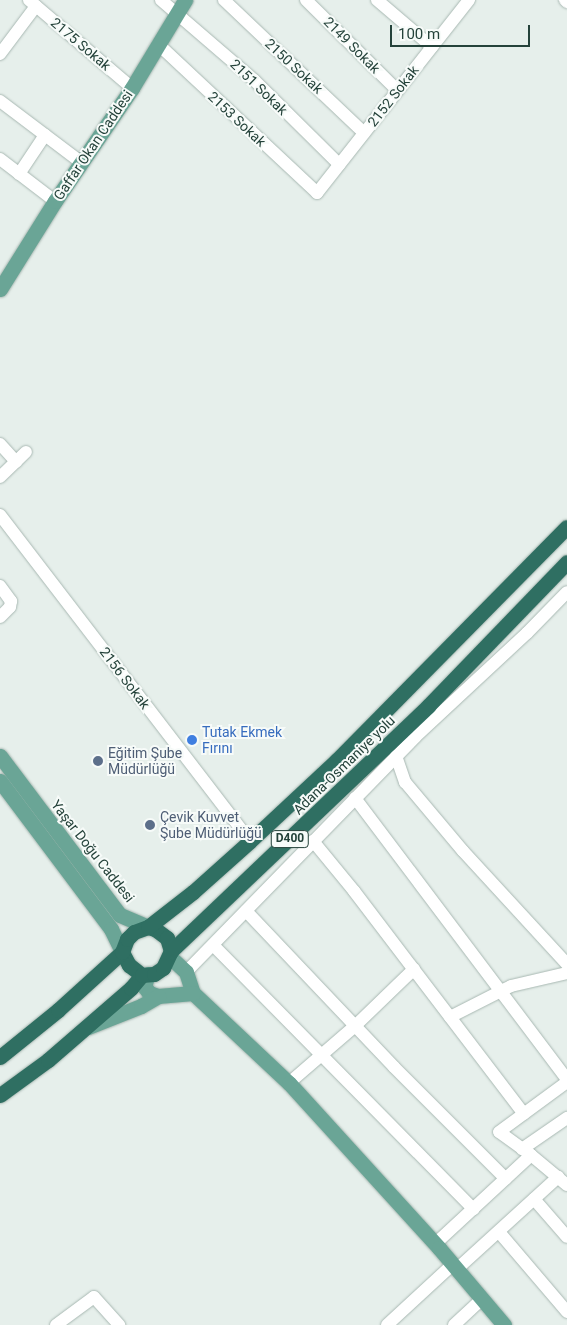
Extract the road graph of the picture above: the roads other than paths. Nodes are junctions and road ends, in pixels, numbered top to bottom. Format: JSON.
{"nodes":[{"id":1,"x":162,"y":0,"type":"edge"},
{"id":2,"x":224,"y":0,"type":"edge"},
{"id":3,"x":306,"y":0,"type":"edge"},
{"id":4,"x":377,"y":0,"type":"edge"},
{"id":5,"x":469,"y":0,"type":"edge"},
{"id":6,"x":33,"y":3,"type":"edge"},
{"id":7,"x":181,"y":6,"type":"edge"},
{"id":8,"x":158,"y":44,"type":"junction"},
{"id":9,"x":432,"y":47,"type":"junction"},
{"id":10,"x":0,"y":54,"type":"edge"},
{"id":11,"x":132,"y":88,"type":"junction"},
{"id":12,"x":398,"y":90,"type":"junction"},
{"id":13,"x":0,"y":101,"type":"edge"},
{"id":14,"x":364,"y":133,"type":"junction"},
{"id":15,"x":45,"y":135,"type":"junction"},
{"id":16,"x":0,"y":159,"type":"edge"},
{"id":17,"x":82,"y":163,"type":"junction"},
{"id":18,"x":339,"y":164,"type":"junction"},
{"id":19,"x":19,"y":174,"type":"junction"},
{"id":20,"x":317,"y":193,"type":"joint"},
{"id":21,"x":55,"y":201,"type":"junction"},
{"id":22,"x":4,"y":273,"type":"edge"},
{"id":23,"x":0,"y":289,"type":"edge"},
{"id":24,"x":0,"y":444,"type":"edge"},
{"id":25,"x":26,"y":452,"type":"dead end"},
{"id":26,"x":16,"y":462,"type":"junction"},
{"id":27,"x":0,"y":477,"type":"edge"},
{"id":28,"x":0,"y":515,"type":"edge"},
{"id":29,"x":567,"y":527,"type":"edge"},
{"id":30,"x":567,"y":562,"type":"edge"},
{"id":31,"x":0,"y":586,"type":"edge"},
{"id":32,"x":567,"y":592,"type":"edge"},
{"id":33,"x":0,"y":617,"type":"edge"},
{"id":34,"x":0,"y":756,"type":"edge"},
{"id":35,"x":396,"y":756,"type":"junction"},
{"id":36,"x":0,"y":781,"type":"edge"},
{"id":37,"x":355,"y":798,"type":"junction"},
{"id":38,"x":250,"y":841,"type":"junction"},
{"id":39,"x":313,"y":841,"type":"junction"},
{"id":40,"x":246,"y":910,"type":"junction"},
{"id":41,"x":148,"y":927,"type":"junction"},
{"id":42,"x":213,"y":945,"type":"junction"},
{"id":43,"x":122,"y":952,"type":"junction"},
{"id":44,"x":171,"y":954,"type":"junction"},
{"id":45,"x":567,"y":964,"type":"edge"},
{"id":46,"x":414,"y":969,"type":"junction"},
{"id":47,"x":186,"y":972,"type":"junction"},
{"id":48,"x":567,"y":973,"type":"edge"},
{"id":49,"x":145,"y":975,"type":"junction"},
{"id":50,"x":502,"y":990,"type":"junction"},
{"id":51,"x":193,"y":992,"type":"junction"},
{"id":52,"x":158,"y":996,"type":"junction"},
{"id":53,"x":450,"y":1017,"type":"junction"},
{"id":54,"x":355,"y":1026,"type":"junction"},
{"id":55,"x":85,"y":1028,"type":"junction"},
{"id":56,"x":321,"y":1056,"type":"junction"},
{"id":57,"x":0,"y":1057,"type":"edge"},
{"id":58,"x":567,"y":1081,"type":"edge"},
{"id":59,"x":289,"y":1084,"type":"junction"},
{"id":60,"x":0,"y":1095,"type":"edge"},
{"id":61,"x":524,"y":1114,"type":"junction"},
{"id":62,"x":567,"y":1119,"type":"edge"},
{"id":63,"x":527,"y":1152,"type":"junction"},
{"id":64,"x":506,"y":1179,"type":"junction"},
{"id":65,"x":562,"y":1181,"type":"edge"},
{"id":66,"x":534,"y":1200,"type":"junction"},
{"id":67,"x":472,"y":1209,"type":"junction"},
{"id":68,"x":499,"y":1232,"type":"junction"},
{"id":69,"x":567,"y":1237,"type":"edge"},
{"id":70,"x":435,"y":1244,"type":"junction"},
{"id":71,"x":455,"y":1267,"type":"junction"},
{"id":72,"x":482,"y":1299,"type":"junction"},
{"id":73,"x":567,"y":1312,"type":"edge"},
{"id":74,"x":56,"y":1325,"type":"edge"},
{"id":75,"x":119,"y":1325,"type":"edge"},
{"id":76,"x":387,"y":1325,"type":"edge"},
{"id":77,"x":454,"y":1325,"type":"edge"},
{"id":78,"x":504,"y":1325,"type":"edge"}],
"edges":[{"from":1,"to":7,"type":"street","name":"2151 Sokak"},
{"from":2,"to":14,"type":"street","name":"2150 Sokak"},
{"from":3,"to":12,"type":"street","name":"2149 Sokak"},
{"from":4,"to":9,"type":"street"},
{"from":5,"to":9,"type":"street","name":"2152 Sokak"},
{"from":6,"to":10,"type":"street"},
{"from":6,"to":11,"type":"street","name":"2175 Sokak"},
{"from":7,"to":8,"type":"main road","name":"Gaffar Okan Caddesi"},
{"from":7,"to":18,"type":"street","name":"2151 Sokak"},
{"from":8,"to":11,"type":"main road","name":"Gaffar Okan Caddesi"},
{"from":8,"to":20,"type":"street","name":"2153 Sokak"},
{"from":9,"to":12,"type":"street","name":"2152 Sokak"},
{"from":11,"to":17,"type":"main road","name":"Gaffar Okan Caddesi"},
{"from":12,"to":14,"type":"street","name":"2152 Sokak"},
{"from":13,"to":15,"type":"street"},
{"from":14,"to":18,"type":"street","name":"2152 Sokak"},
{"from":15,"to":17,"type":"street"},
{"from":15,"to":19,"type":"street"},
{"from":16,"to":19,"type":"street"},
{"from":17,"to":21,"type":"main road","name":"Gaffar Okan Caddesi"},
{"from":18,"to":20,"type":"street","name":"2152 Sokak"},
{"from":19,"to":21,"type":"street"},
{"from":21,"to":22,"type":"main road","name":"Gaffar Okan Caddesi"},
{"from":22,"to":23,"type":"main road","name":"Gaffar Okan Caddesi"},
{"from":24,"to":26,"type":"street"},
{"from":25,"to":26,"type":"street"},
{"from":26,"to":27,"type":"street"},
{"from":28,"to":38,"type":"street","name":"2156 Sokak"},
{"from":29,"to":38,"type":"highway","name":"Adana-Osmaniye yolu","number":"D400"},
{"from":30,"to":44,"type":"highway","name":"Adana-Osmaniye yolu","number":"D400"},
{"from":31,"to":33,"type":"street"},
{"from":32,"to":35,"type":"street"},
{"from":34,"to":41,"type":"main road","name":"Yaşar Doğu Caddesi"},
{"from":35,"to":37,"type":"street"},
{"from":35,"to":45,"type":"street"},
{"from":36,"to":43,"type":"main road"},
{"from":37,"to":39,"type":"street"},
{"from":37,"to":50,"type":"street"},
{"from":38,"to":41,"type":"highway","name":"Adana-Osmaniye yolu","number":"D400"},
{"from":39,"to":40,"type":"street"},
{"from":39,"to":46,"type":"street"},
{"from":40,"to":42,"type":"street"},
{"from":40,"to":54,"type":"street"},
{"from":41,"to":43,"type":"highway","name":"Adana-Osmaniye yolu","number":"D400"},
{"from":41,"to":44,"type":"highway","name":"Yaşar Doğu Caddesi"},
{"from":42,"to":47,"type":"street"},
{"from":42,"to":56,"type":"street"},
{"from":43,"to":49,"type":"highway"},
{"from":43,"to":57,"type":"highway","name":"Adana-Osmaniye yolu","number":"D400"},
{"from":44,"to":47,"type":"main road"},
{"from":44,"to":49,"type":"highway","name":"Adana-Osmaniye yolu","number":"D400"},
{"from":46,"to":53,"type":"street"},
{"from":46,"to":54,"type":"street"},
{"from":47,"to":51,"type":"main road"},
{"from":48,"to":50,"type":"street"},
{"from":49,"to":52,"type":"main road"},
{"from":49,"to":55,"type":"highway","name":"Adana-Osmaniye yolu","number":"D400"},
{"from":50,"to":53,"type":"street"},
{"from":50,"to":58,"type":"street"},
{"from":51,"to":52,"type":"main road"},
{"from":51,"to":59,"type":"main road"},
{"from":52,"to":55,"type":"main road"},
{"from":53,"to":61,"type":"street"},
{"from":54,"to":56,"type":"street"},
{"from":54,"to":64,"type":"street"},
{"from":55,"to":60,"type":"highway","name":"Adana-Osmaniye yolu","number":"D400"},
{"from":56,"to":59,"type":"street"},
{"from":56,"to":67,"type":"street"},
{"from":58,"to":61,"type":"street"},
{"from":59,"to":70,"type":"main road"},
{"from":61,"to":63,"type":"street"},
{"from":62,"to":63,"type":"street"},
{"from":63,"to":64,"type":"street"},
{"from":63,"to":65,"type":"street"},
{"from":64,"to":67,"type":"street"},
{"from":65,"to":66,"type":"street"},
{"from":66,"to":68,"type":"street"},
{"from":66,"to":69,"type":"street"},
{"from":67,"to":70,"type":"street"},
{"from":68,"to":71,"type":"street"},
{"from":68,"to":73,"type":"street"},
{"from":70,"to":71,"type":"main road"},
{"from":71,"to":72,"type":"main road"},
{"from":71,"to":76,"type":"street"},
{"from":72,"to":77,"type":"street"},
{"from":72,"to":78,"type":"main road"},
{"from":74,"to":75,"type":"street"}]}
